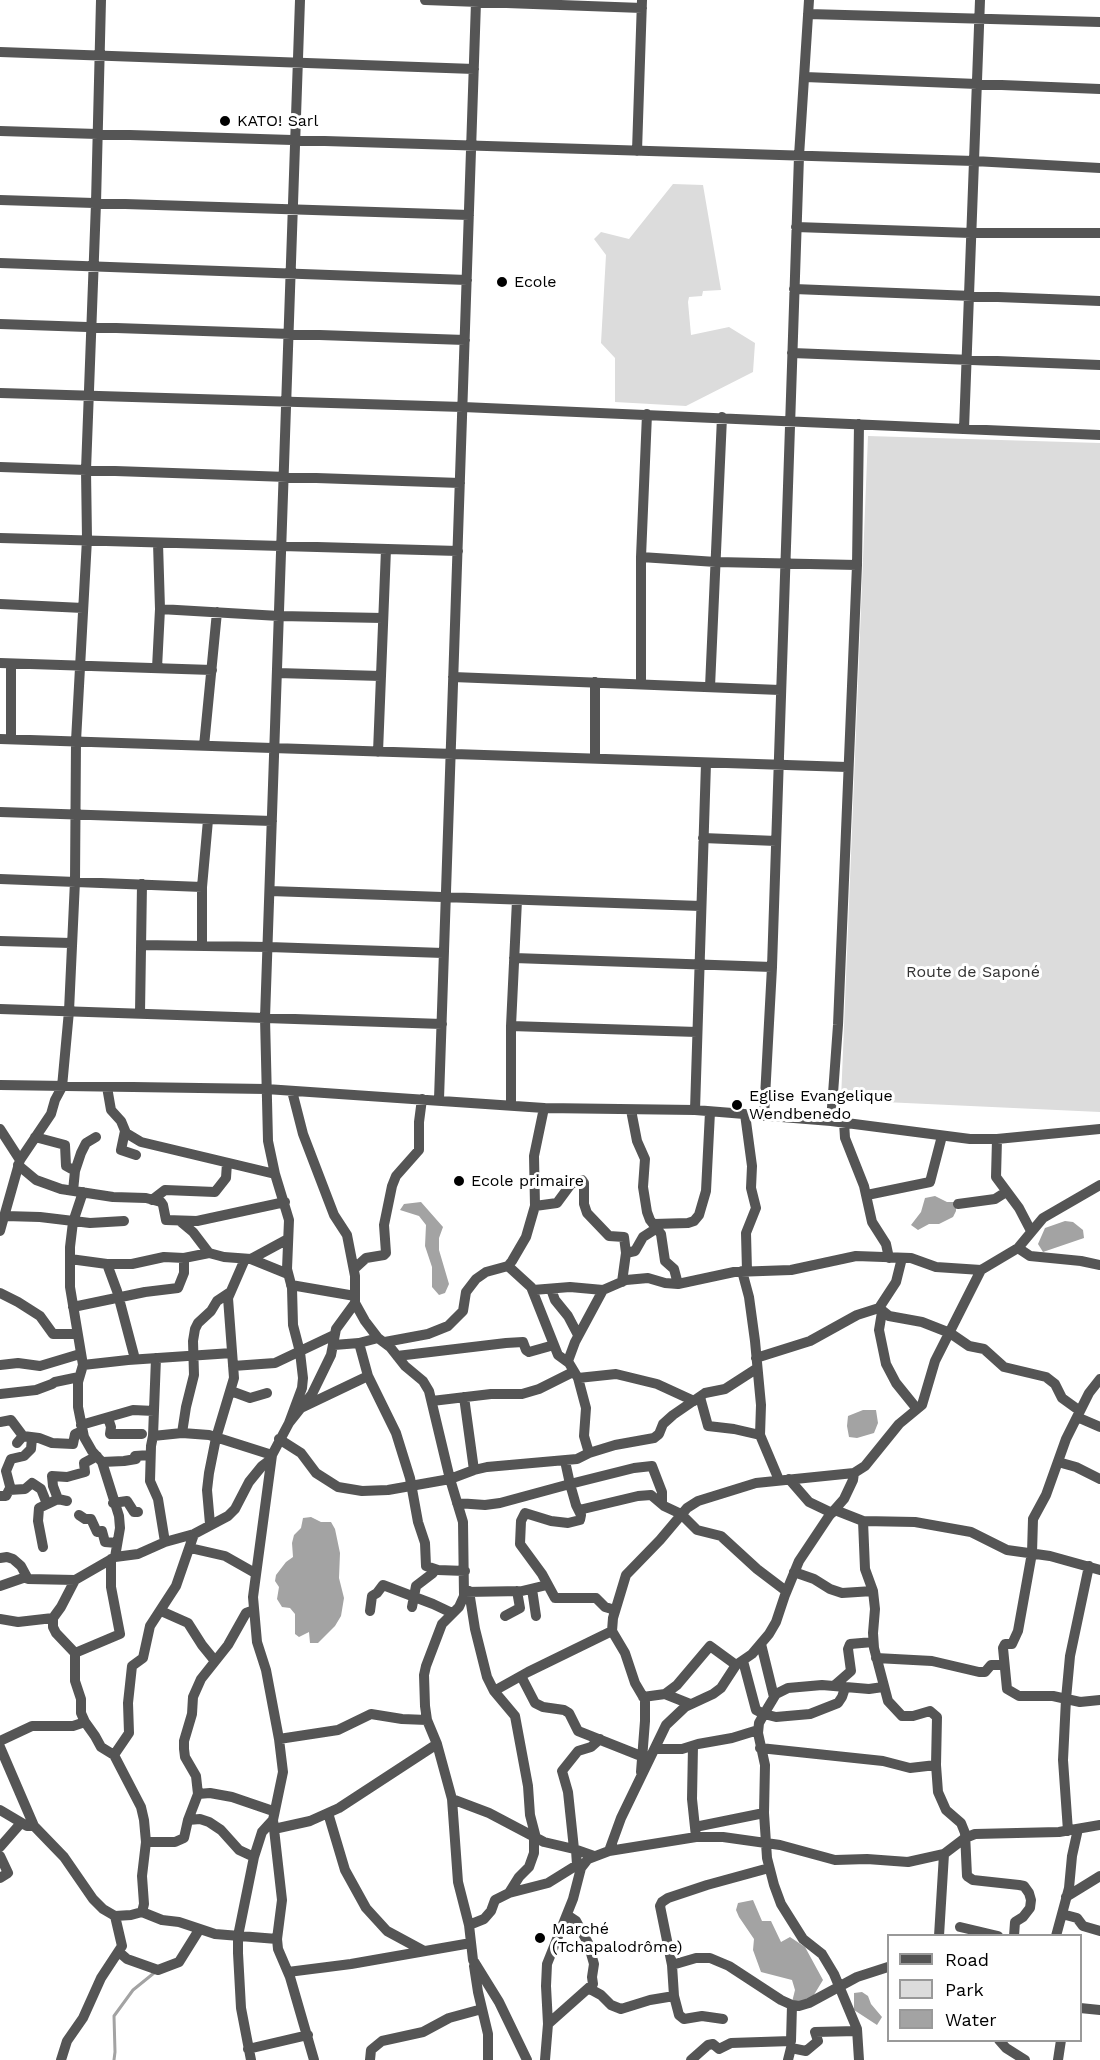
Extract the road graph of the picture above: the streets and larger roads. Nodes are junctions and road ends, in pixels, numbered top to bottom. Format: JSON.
{"nodes":[{"id":1,"x":101,"y":0,"type":"edge"},
{"id":2,"x":300,"y":0,"type":"edge"},
{"id":3,"x":425,"y":0,"type":"edge"},
{"id":4,"x":808,"y":0,"type":"edge"},
{"id":5,"x":980,"y":0,"type":"edge"},
{"id":6,"x":476,"y":2,"type":"junction"},
{"id":7,"x":642,"y":4,"type":"edge"},
{"id":8,"x":808,"y":14,"type":"junction"},
{"id":9,"x":980,"y":19,"type":"junction"},
{"id":10,"x":1100,"y":22,"type":"edge"},
{"id":11,"x":0,"y":52,"type":"edge"},
{"id":12,"x":100,"y":56,"type":"junction"},
{"id":13,"x":298,"y":63,"type":"junction"},
{"id":14,"x":474,"y":69,"type":"junction"},
{"id":15,"x":804,"y":77,"type":"junction"},
{"id":16,"x":977,"y":83,"type":"junction"},
{"id":17,"x":1100,"y":89,"type":"edge"},
{"id":18,"x":0,"y":131,"type":"edge"},
{"id":19,"x":97,"y":134,"type":"junction"},
{"id":20,"x":295,"y":140,"type":"junction"},
{"id":21,"x":471,"y":146,"type":"junction"},
{"id":22,"x":637,"y":151,"type":"junction"},
{"id":23,"x":799,"y":156,"type":"junction"},
{"id":24,"x":974,"y":161,"type":"junction"},
{"id":25,"x":1100,"y":168,"type":"edge"},
{"id":26,"x":0,"y":200,"type":"edge"},
{"id":27,"x":96,"y":203,"type":"junction"},
{"id":28,"x":293,"y":209,"type":"junction"},
{"id":29,"x":469,"y":215,"type":"junction"},
{"id":30,"x":796,"y":227,"type":"junction"},
{"id":31,"x":971,"y":233,"type":"junction"},
{"id":32,"x":1100,"y":233,"type":"edge"},
{"id":33,"x":0,"y":263,"type":"edge"},
{"id":34,"x":94,"y":266,"type":"junction"},
{"id":35,"x":291,"y":274,"type":"junction"},
{"id":36,"x":467,"y":280,"type":"junction"},
{"id":37,"x":794,"y":289,"type":"junction"},
{"id":38,"x":969,"y":297,"type":"junction"},
{"id":39,"x":1100,"y":301,"type":"edge"},
{"id":40,"x":0,"y":324,"type":"edge"},
{"id":41,"x":91,"y":327,"type":"junction"},
{"id":42,"x":289,"y":335,"type":"junction"},
{"id":43,"x":465,"y":340,"type":"junction"},
{"id":44,"x":792,"y":353,"type":"junction"},
{"id":45,"x":966,"y":361,"type":"junction"},
{"id":46,"x":1100,"y":365,"type":"edge"},
{"id":47,"x":0,"y":393,"type":"edge"},
{"id":48,"x":89,"y":397,"type":"junction"},
{"id":49,"x":286,"y":401,"type":"junction"},
{"id":50,"x":463,"y":407,"type":"junction"},
{"id":51,"x":647,"y":414,"type":"junction"},
{"id":52,"x":722,"y":417,"type":"junction"},
{"id":53,"x":789,"y":420,"type":"junction"},
{"id":54,"x":860,"y":424,"type":"junction"},
{"id":55,"x":964,"y":429,"type":"junction"},
{"id":56,"x":1100,"y":435,"type":"edge"},
{"id":57,"x":0,"y":467,"type":"edge"},
{"id":58,"x":86,"y":470,"type":"junction"},
{"id":59,"x":284,"y":478,"type":"junction"},
{"id":60,"x":460,"y":483,"type":"junction"},
{"id":61,"x":0,"y":538,"type":"edge"},
{"id":62,"x":87,"y":539,"type":"junction"},
{"id":63,"x":158,"y":543,"type":"junction"},
{"id":64,"x":281,"y":546,"type":"junction"},
{"id":65,"x":386,"y":549,"type":"junction"},
{"id":66,"x":458,"y":551,"type":"junction"},
{"id":67,"x":641,"y":557,"type":"junction"},
{"id":68,"x":716,"y":562,"type":"junction"},
{"id":69,"x":784,"y":564,"type":"junction"},
{"id":70,"x":857,"y":565,"type":"junction"},
{"id":71,"x":0,"y":604,"type":"edge"},
{"id":72,"x":83,"y":608,"type":"junction"},
{"id":73,"x":160,"y":609,"type":"junction"},
{"id":74,"x":217,"y":612,"type":"junction"},
{"id":75,"x":279,"y":616,"type":"junction"},
{"id":76,"x":383,"y":618,"type":"junction"},
{"id":77,"x":5,"y":664,"type":"edge"},
{"id":78,"x":80,"y":666,"type":"junction"},
{"id":79,"x":157,"y":668,"type":"junction"},
{"id":80,"x":212,"y":670,"type":"junction"},
{"id":81,"x":277,"y":673,"type":"junction"},
{"id":82,"x":381,"y":676,"type":"junction"},
{"id":83,"x":453,"y":677,"type":"junction"},
{"id":84,"x":595,"y":682,"type":"junction"},
{"id":85,"x":641,"y":684,"type":"junction"},
{"id":86,"x":710,"y":687,"type":"junction"},
{"id":87,"x":780,"y":690,"type":"junction"},
{"id":88,"x":6,"y":739,"type":"edge"},
{"id":89,"x":76,"y":741,"type":"junction"},
{"id":90,"x":204,"y":746,"type":"junction"},
{"id":91,"x":274,"y":748,"type":"junction"},
{"id":92,"x":378,"y":752,"type":"junction"},
{"id":93,"x":451,"y":754,"type":"junction"},
{"id":94,"x":595,"y":759,"type":"junction"},
{"id":95,"x":706,"y":763,"type":"junction"},
{"id":96,"x":778,"y":766,"type":"junction"},
{"id":97,"x":848,"y":767,"type":"junction"},
{"id":98,"x":0,"y":812,"type":"edge"},
{"id":99,"x":77,"y":814,"type":"junction"},
{"id":100,"x":208,"y":820,"type":"junction"},
{"id":101,"x":272,"y":821,"type":"junction"},
{"id":102,"x":703,"y":838,"type":"junction"},
{"id":103,"x":776,"y":841,"type":"junction"},
{"id":104,"x":0,"y":879,"type":"edge"},
{"id":105,"x":75,"y":881,"type":"junction"},
{"id":106,"x":142,"y":884,"type":"junction"},
{"id":107,"x":202,"y":887,"type":"junction"},
{"id":108,"x":270,"y":891,"type":"junction"},
{"id":109,"x":446,"y":897,"type":"junction"},
{"id":110,"x":517,"y":900,"type":"junction"},
{"id":111,"x":701,"y":906,"type":"junction"},
{"id":112,"x":0,"y":941,"type":"edge"},
{"id":113,"x":71,"y":943,"type":"junction"},
{"id":114,"x":141,"y":945,"type":"junction"},
{"id":115,"x":202,"y":946,"type":"junction"},
{"id":116,"x":268,"y":947,"type":"junction"},
{"id":117,"x":443,"y":953,"type":"junction"},
{"id":118,"x":514,"y":958,"type":"junction"},
{"id":119,"x":699,"y":964,"type":"junction"},
{"id":120,"x":772,"y":967,"type":"junction"},
{"id":121,"x":0,"y":1009,"type":"edge"},
{"id":122,"x":69,"y":1011,"type":"junction"},
{"id":123,"x":140,"y":1013,"type":"junction"},
{"id":124,"x":265,"y":1018,"type":"junction"},
{"id":125,"x":442,"y":1024,"type":"junction"},
{"id":126,"x":511,"y":1026,"type":"junction"},
{"id":127,"x":697,"y":1032,"type":"junction"},
{"id":128,"x":0,"y":1084,"type":"edge"},
{"id":129,"x":62,"y":1087,"type":"junction"},
{"id":130,"x":107,"y":1087,"type":"junction"},
{"id":131,"x":266,"y":1089,"type":"junction"},
{"id":132,"x":292,"y":1091,"type":"junction"},
{"id":133,"x":422,"y":1099,"type":"junction"},
{"id":134,"x":439,"y":1100,"type":"junction"},
{"id":135,"x":511,"y":1106,"type":"junction"},
{"id":136,"x":543,"y":1108,"type":"junction"},
{"id":137,"x":631,"y":1110,"type":"junction"},
{"id":138,"x":695,"y":1110,"type":"junction"},
{"id":139,"x":710,"y":1112,"type":"junction"},
{"id":140,"x":745,"y":1114,"type":"junction"},
{"id":141,"x":764,"y":1116,"type":"junction"},
{"id":142,"x":831,"y":1121,"type":"junction"},
{"id":143,"x":844,"y":1122,"type":"junction"},
{"id":144,"x":0,"y":1130,"type":"edge"},
{"id":145,"x":1100,"y":1130,"type":"edge"},
{"id":146,"x":125,"y":1131,"type":"junction"},
{"id":147,"x":942,"y":1136,"type":"junction"},
{"id":148,"x":35,"y":1137,"type":"junction"},
{"id":149,"x":96,"y":1137,"type":"dead end"},
{"id":150,"x":997,"y":1139,"type":"junction"},
{"id":151,"x":136,"y":1155,"type":"dead end"},
{"id":152,"x":19,"y":1163,"type":"junction"},
{"id":153,"x":227,"y":1163,"type":"junction"},
{"id":154,"x":75,"y":1171,"type":"junction"},
{"id":155,"x":275,"y":1174,"type":"junction"},
{"id":156,"x":1100,"y":1185,"type":"edge"},
{"id":157,"x":78,"y":1192,"type":"junction"},
{"id":158,"x":1006,"y":1192,"type":"junction"},
{"id":159,"x":867,"y":1195,"type":"junction"},
{"id":160,"x":152,"y":1200,"type":"junction"},
{"id":161,"x":285,"y":1202,"type":"junction"},
{"id":162,"x":958,"y":1204,"type":"dead end"},
{"id":163,"x":535,"y":1206,"type":"junction"},
{"id":164,"x":5,"y":1216,"type":"junction"},
{"id":165,"x":124,"y":1221,"type":"dead end"},
{"id":166,"x":74,"y":1222,"type":"junction"},
{"id":167,"x":181,"y":1222,"type":"junction"},
{"id":168,"x":655,"y":1226,"type":"junction"},
{"id":169,"x":0,"y":1231,"type":"edge"},
{"id":170,"x":1031,"y":1231,"type":"junction"},
{"id":171,"x":288,"y":1239,"type":"junction"},
{"id":172,"x":1018,"y":1248,"type":"junction"},
{"id":173,"x":208,"y":1253,"type":"junction"},
{"id":174,"x":626,"y":1253,"type":"junction"},
{"id":175,"x":184,"y":1258,"type":"junction"},
{"id":176,"x":889,"y":1258,"type":"junction"},
{"id":177,"x":902,"y":1258,"type":"junction"},
{"id":178,"x":70,"y":1259,"type":"junction"},
{"id":179,"x":248,"y":1259,"type":"junction"},
{"id":180,"x":107,"y":1264,"type":"junction"},
{"id":181,"x":1100,"y":1265,"type":"edge"},
{"id":182,"x":508,"y":1266,"type":"junction"},
{"id":183,"x":354,"y":1269,"type":"junction"},
{"id":184,"x":981,"y":1270,"type":"junction"},
{"id":185,"x":744,"y":1271,"type":"junction"},
{"id":186,"x":290,"y":1280,"type":"junction"},
{"id":187,"x":622,"y":1282,"type":"junction"},
{"id":188,"x":678,"y":1284,"type":"junction"},
{"id":189,"x":551,"y":1289,"type":"junction"},
{"id":190,"x":533,"y":1290,"type":"junction"},
{"id":191,"x":603,"y":1290,"type":"junction"},
{"id":192,"x":0,"y":1293,"type":"edge"},
{"id":193,"x":229,"y":1293,"type":"junction"},
{"id":194,"x":119,"y":1299,"type":"junction"},
{"id":195,"x":355,"y":1299,"type":"junction"},
{"id":196,"x":73,"y":1307,"type":"junction"},
{"id":197,"x":881,"y":1310,"type":"junction"},
{"id":198,"x":950,"y":1333,"type":"junction"},
{"id":199,"x":77,"y":1334,"type":"junction"},
{"id":200,"x":578,"y":1335,"type":"junction"},
{"id":201,"x":334,"y":1340,"type":"junction"},
{"id":202,"x":381,"y":1340,"type":"junction"},
{"id":203,"x":359,"y":1343,"type":"junction"},
{"id":204,"x":554,"y":1346,"type":"junction"},
{"id":205,"x":300,"y":1352,"type":"junction"},
{"id":206,"x":232,"y":1353,"type":"junction"},
{"id":207,"x":80,"y":1354,"type":"junction"},
{"id":208,"x":194,"y":1354,"type":"junction"},
{"id":209,"x":397,"y":1356,"type":"junction"},
{"id":210,"x":156,"y":1358,"type":"junction"},
{"id":211,"x":135,"y":1359,"type":"junction"},
{"id":212,"x":568,"y":1361,"type":"junction"},
{"id":213,"x":756,"y":1364,"type":"junction"},
{"id":214,"x":0,"y":1365,"type":"edge"},
{"id":215,"x":83,"y":1365,"type":"junction"},
{"id":216,"x":233,"y":1366,"type":"junction"},
{"id":217,"x":575,"y":1375,"type":"junction"},
{"id":218,"x":368,"y":1376,"type":"junction"},
{"id":219,"x":80,"y":1377,"type":"junction"},
{"id":220,"x":1100,"y":1379,"type":"edge"},
{"id":221,"x":231,"y":1391,"type":"junction"},
{"id":222,"x":267,"y":1393,"type":"dead end"},
{"id":223,"x":0,"y":1394,"type":"edge"},
{"id":224,"x":464,"y":1397,"type":"junction"},
{"id":225,"x":697,"y":1399,"type":"junction"},
{"id":226,"x":432,"y":1401,"type":"junction"},
{"id":227,"x":303,"y":1407,"type":"junction"},
{"id":228,"x":917,"y":1409,"type":"junction"},
{"id":229,"x":154,"y":1411,"type":"junction"},
{"id":230,"x":1079,"y":1414,"type":"junction"},
{"id":231,"x":108,"y":1418,"type":"junction"},
{"id":232,"x":0,"y":1422,"type":"edge"},
{"id":233,"x":289,"y":1424,"type":"junction"},
{"id":234,"x":1100,"y":1427,"type":"edge"},
{"id":235,"x":81,"y":1428,"type":"junction"},
{"id":236,"x":182,"y":1433,"type":"junction"},
{"id":237,"x":148,"y":1435,"type":"junction"},
{"id":238,"x":760,"y":1435,"type":"junction"},
{"id":239,"x":216,"y":1438,"type":"junction"},
{"id":240,"x":24,"y":1439,"type":"junction"},
{"id":241,"x":279,"y":1439,"type":"junction"},
{"id":242,"x":589,"y":1453,"type":"junction"},
{"id":243,"x":150,"y":1455,"type":"junction"},
{"id":244,"x":271,"y":1458,"type":"junction"},
{"id":245,"x":99,"y":1459,"type":"junction"},
{"id":246,"x":565,"y":1461,"type":"junction"},
{"id":247,"x":1058,"y":1462,"type":"junction"},
{"id":248,"x":3,"y":1469,"type":"edge"},
{"id":249,"x":474,"y":1470,"type":"junction"},
{"id":250,"x":854,"y":1473,"type":"junction"},
{"id":251,"x":450,"y":1479,"type":"junction"},
{"id":252,"x":784,"y":1479,"type":"junction"},
{"id":253,"x":1100,"y":1479,"type":"edge"},
{"id":254,"x":412,"y":1484,"type":"junction"},
{"id":255,"x":570,"y":1484,"type":"junction"},
{"id":256,"x":10,"y":1490,"type":"junction"},
{"id":257,"x":0,"y":1496,"type":"edge"},
{"id":258,"x":113,"y":1503,"type":"junction"},
{"id":259,"x":457,"y":1503,"type":"junction"},
{"id":260,"x":47,"y":1504,"type":"junction"},
{"id":261,"x":662,"y":1504,"type":"junction"},
{"id":262,"x":579,"y":1510,"type":"junction"},
{"id":263,"x":833,"y":1511,"type":"junction"},
{"id":264,"x":138,"y":1512,"type":"dead end"},
{"id":265,"x":681,"y":1514,"type":"junction"},
{"id":266,"x":79,"y":1515,"type":"dead end"},
{"id":267,"x":863,"y":1521,"type":"junction"},
{"id":268,"x":210,"y":1524,"type":"junction"},
{"id":269,"x":194,"y":1534,"type":"junction"},
{"id":270,"x":165,"y":1542,"type":"junction"},
{"id":271,"x":117,"y":1543,"type":"junction"},
{"id":272,"x":43,"y":1547,"type":"dead end"},
{"id":273,"x":189,"y":1548,"type":"junction"},
{"id":274,"x":1032,"y":1553,"type":"junction"},
{"id":275,"x":0,"y":1558,"type":"edge"},
{"id":276,"x":113,"y":1558,"type":"junction"},
{"id":277,"x":1094,"y":1568,"type":"edge"},
{"id":278,"x":433,"y":1569,"type":"junction"},
{"id":279,"x":465,"y":1570,"type":"junction"},
{"id":280,"x":794,"y":1572,"type":"junction"},
{"id":281,"x":255,"y":1574,"type":"junction"},
{"id":282,"x":26,"y":1577,"type":"junction"},
{"id":283,"x":75,"y":1580,"type":"junction"},
{"id":284,"x":547,"y":1585,"type":"junction"},
{"id":285,"x":0,"y":1586,"type":"edge"},
{"id":286,"x":532,"y":1589,"type":"junction"},
{"id":287,"x":467,"y":1591,"type":"junction"},
{"id":288,"x":517,"y":1591,"type":"junction"},
{"id":289,"x":786,"y":1591,"type":"junction"},
{"id":290,"x":873,"y":1591,"type":"junction"},
{"id":291,"x":413,"y":1602,"type":"junction"},
{"id":292,"x":254,"y":1610,"type":"junction"},
{"id":293,"x":615,"y":1610,"type":"junction"},
{"id":294,"x":161,"y":1611,"type":"junction"},
{"id":295,"x":370,"y":1611,"type":"dead end"},
{"id":296,"x":452,"y":1613,"type":"junction"},
{"id":297,"x":505,"y":1616,"type":"dead end"},
{"id":298,"x":536,"y":1616,"type":"dead end"},
{"id":299,"x":53,"y":1618,"type":"junction"},
{"id":300,"x":0,"y":1619,"type":"edge"},
{"id":301,"x":612,"y":1631,"type":"junction"},
{"id":302,"x":873,"y":1642,"type":"junction"},
{"id":303,"x":761,"y":1644,"type":"junction"},
{"id":304,"x":75,"y":1653,"type":"junction"},
{"id":305,"x":876,"y":1658,"type":"junction"},
{"id":306,"x":216,"y":1661,"type":"junction"},
{"id":307,"x":740,"y":1663,"type":"junction"},
{"id":308,"x":1004,"y":1665,"type":"junction"},
{"id":309,"x":521,"y":1676,"type":"junction"},
{"id":310,"x":840,"y":1686,"type":"junction"},
{"id":311,"x":883,"y":1687,"type":"junction"},
{"id":312,"x":494,"y":1691,"type":"junction"},
{"id":313,"x":665,"y":1694,"type":"junction"},
{"id":314,"x":644,"y":1696,"type":"junction"},
{"id":315,"x":774,"y":1697,"type":"junction"},
{"id":316,"x":1066,"y":1699,"type":"junction"},
{"id":317,"x":1100,"y":1700,"type":"edge"},
{"id":318,"x":690,"y":1704,"type":"junction"},
{"id":319,"x":764,"y":1714,"type":"junction"},
{"id":320,"x":427,"y":1720,"type":"junction"},
{"id":321,"x":85,"y":1722,"type":"junction"},
{"id":322,"x":758,"y":1730,"type":"junction"},
{"id":323,"x":279,"y":1739,"type":"junction"},
{"id":324,"x":600,"y":1739,"type":"junction"},
{"id":325,"x":0,"y":1742,"type":"edge"},
{"id":326,"x":437,"y":1744,"type":"junction"},
{"id":327,"x":693,"y":1746,"type":"junction"},
{"id":328,"x":0,"y":1747,"type":"edge"},
{"id":329,"x":760,"y":1748,"type":"junction"},
{"id":330,"x":656,"y":1749,"type":"junction"},
{"id":331,"x":114,"y":1755,"type":"junction"},
{"id":332,"x":641,"y":1756,"type":"junction"},
{"id":333,"x":936,"y":1765,"type":"junction"},
{"id":334,"x":640,"y":1776,"type":"junction"},
{"id":335,"x":198,"y":1794,"type":"junction"},
{"id":336,"x":452,"y":1798,"type":"junction"},
{"id":337,"x":0,"y":1810,"type":"edge"},
{"id":338,"x":328,"y":1813,"type":"junction"},
{"id":339,"x":764,"y":1813,"type":"junction"},
{"id":340,"x":188,"y":1820,"type":"junction"},
{"id":341,"x":274,"y":1820,"type":"junction"},
{"id":342,"x":21,"y":1823,"type":"junction"},
{"id":343,"x":1100,"y":1824,"type":"edge"},
{"id":344,"x":34,"y":1826,"type":"junction"},
{"id":345,"x":1073,"y":1830,"type":"junction"},
{"id":346,"x":695,"y":1832,"type":"junction"},
{"id":347,"x":535,"y":1838,"type":"junction"},
{"id":348,"x":965,"y":1838,"type":"junction"},
{"id":349,"x":146,"y":1842,"type":"junction"},
{"id":350,"x":766,"y":1843,"type":"junction"},
{"id":351,"x":0,"y":1847,"type":"edge"},
{"id":352,"x":575,"y":1849,"type":"junction"},
{"id":353,"x":609,"y":1851,"type":"junction"},
{"id":354,"x":944,"y":1854,"type":"junction"},
{"id":355,"x":0,"y":1856,"type":"edge"},
{"id":356,"x":254,"y":1857,"type":"junction"},
{"id":357,"x":585,"y":1861,"type":"junction"},
{"id":358,"x":770,"y":1868,"type":"junction"},
{"id":359,"x":1100,"y":1876,"type":"edge"},
{"id":360,"x":0,"y":1878,"type":"edge"},
{"id":361,"x":509,"y":1893,"type":"junction"},
{"id":362,"x":1066,"y":1897,"type":"junction"},
{"id":363,"x":142,"y":1912,"type":"junction"},
{"id":364,"x":1062,"y":1914,"type":"junction"},
{"id":365,"x":567,"y":1915,"type":"junction"},
{"id":366,"x":115,"y":1916,"type":"junction"},
{"id":367,"x":469,"y":1925,"type":"junction"},
{"id":368,"x":960,"y":1927,"type":"dead end"},
{"id":369,"x":199,"y":1929,"type":"junction"},
{"id":370,"x":1100,"y":1931,"type":"edge"},
{"id":371,"x":939,"y":1934,"type":"edge"},
{"id":372,"x":993,"y":1934,"type":"edge"},
{"id":373,"x":1014,"y":1934,"type":"edge"},
{"id":374,"x":1056,"y":1934,"type":"edge"},
{"id":375,"x":238,"y":1936,"type":"junction"},
{"id":376,"x":277,"y":1940,"type":"junction"},
{"id":377,"x":471,"y":1942,"type":"junction"},
{"id":378,"x":424,"y":1951,"type":"junction"},
{"id":379,"x":119,"y":1952,"type":"junction"},
{"id":380,"x":473,"y":1960,"type":"junction"},
{"id":381,"x":672,"y":1965,"type":"junction"},
{"id":382,"x":887,"y":1967,"type":"edge"},
{"id":383,"x":288,"y":1972,"type":"junction"},
{"id":384,"x":840,"y":1986,"type":"junction"},
{"id":385,"x":590,"y":1989,"type":"junction"},
{"id":386,"x":674,"y":1996,"type":"junction"},
{"id":387,"x":792,"y":2006,"type":"junction"},
{"id":388,"x":1082,"y":2008,"type":"edge"},
{"id":389,"x":482,"y":2009,"type":"junction"},
{"id":390,"x":1100,"y":2010,"type":"edge"},
{"id":391,"x":723,"y":2019,"type":"dead end"},
{"id":392,"x":548,"y":2024,"type":"junction"},
{"id":393,"x":857,"y":2031,"type":"junction"},
{"id":394,"x":308,"y":2035,"type":"junction"},
{"id":395,"x":1001,"y":2042,"type":"edge"},
{"id":396,"x":1061,"y":2042,"type":"edge"},
{"id":397,"x":250,"y":2055,"type":"edge"},
{"id":398,"x":61,"y":2060,"type":"edge"},
{"id":399,"x":314,"y":2060,"type":"edge"},
{"id":400,"x":370,"y":2060,"type":"edge"},
{"id":401,"x":488,"y":2060,"type":"edge"},
{"id":402,"x":527,"y":2060,"type":"edge"},
{"id":403,"x":545,"y":2060,"type":"edge"},
{"id":404,"x":691,"y":2060,"type":"edge"},
{"id":405,"x":788,"y":2060,"type":"edge"},
{"id":406,"x":860,"y":2060,"type":"edge"},
{"id":407,"x":1025,"y":2060,"type":"edge"},
{"id":408,"x":1058,"y":2060,"type":"edge"}],
"edges":[{"from":1,"to":12,"type":"street"},
{"from":2,"to":13,"type":"street"},
{"from":3,"to":6,"type":"street"},
{"from":4,"to":8,"type":"street"},
{"from":5,"to":9,"type":"street"},
{"from":6,"to":7,"type":"street"},
{"from":6,"to":14,"type":"street"},
{"from":7,"to":22,"type":"street"},
{"from":8,"to":9,"type":"street"},
{"from":8,"to":15,"type":"street"},
{"from":9,"to":10,"type":"street"},
{"from":9,"to":16,"type":"street"},
{"from":11,"to":12,"type":"street"},
{"from":12,"to":13,"type":"street"},
{"from":12,"to":19,"type":"street"},
{"from":13,"to":14,"type":"street"},
{"from":13,"to":20,"type":"street"},
{"from":14,"to":21,"type":"street"},
{"from":15,"to":16,"type":"street"},
{"from":15,"to":23,"type":"street"},
{"from":16,"to":17,"type":"street"},
{"from":16,"to":24,"type":"street"},
{"from":18,"to":19,"type":"street"},
{"from":19,"to":20,"type":"street"},
{"from":19,"to":27,"type":"street"},
{"from":20,"to":21,"type":"street"},
{"from":20,"to":28,"type":"street"},
{"from":21,"to":22,"type":"street"},
{"from":21,"to":29,"type":"street"},
{"from":22,"to":23,"type":"street"},
{"from":23,"to":24,"type":"street"},
{"from":23,"to":30,"type":"street"},
{"from":24,"to":25,"type":"street"},
{"from":24,"to":31,"type":"street"},
{"from":26,"to":27,"type":"street"},
{"from":27,"to":28,"type":"street"},
{"from":27,"to":34,"type":"street"},
{"from":28,"to":29,"type":"street"},
{"from":28,"to":35,"type":"street"},
{"from":29,"to":36,"type":"street"},
{"from":30,"to":31,"type":"street"},
{"from":30,"to":37,"type":"street"},
{"from":31,"to":32,"type":"street"},
{"from":31,"to":38,"type":"street"},
{"from":33,"to":34,"type":"street"},
{"from":34,"to":35,"type":"street"},
{"from":34,"to":41,"type":"street"},
{"from":35,"to":36,"type":"street"},
{"from":35,"to":42,"type":"street"},
{"from":36,"to":43,"type":"street"},
{"from":37,"to":38,"type":"street"},
{"from":37,"to":44,"type":"street"},
{"from":38,"to":39,"type":"street"},
{"from":38,"to":45,"type":"street"},
{"from":40,"to":41,"type":"street"},
{"from":41,"to":42,"type":"street"},
{"from":41,"to":48,"type":"street"},
{"from":42,"to":43,"type":"street"},
{"from":42,"to":49,"type":"street"},
{"from":43,"to":50,"type":"street"},
{"from":44,"to":45,"type":"street"},
{"from":44,"to":53,"type":"street"},
{"from":45,"to":46,"type":"street"},
{"from":45,"to":55,"type":"street"},
{"from":47,"to":48,"type":"street"},
{"from":48,"to":49,"type":"street"},
{"from":48,"to":58,"type":"street"},
{"from":49,"to":50,"type":"street"},
{"from":49,"to":59,"type":"street"},
{"from":50,"to":51,"type":"street"},
{"from":50,"to":60,"type":"street"},
{"from":51,"to":52,"type":"street"},
{"from":51,"to":67,"type":"street"},
{"from":52,"to":53,"type":"street"},
{"from":52,"to":68,"type":"street"},
{"from":53,"to":54,"type":"street"},
{"from":53,"to":69,"type":"street"},
{"from":54,"to":55,"type":"street"},
{"from":54,"to":70,"type":"street"},
{"from":55,"to":56,"type":"street"},
{"from":57,"to":58,"type":"street"},
{"from":58,"to":59,"type":"street"},
{"from":58,"to":62,"type":"street"},
{"from":59,"to":60,"type":"street"},
{"from":59,"to":64,"type":"street"},
{"from":60,"to":66,"type":"street"},
{"from":61,"to":62,"type":"street"},
{"from":62,"to":63,"type":"street"},
{"from":62,"to":72,"type":"street"},
{"from":63,"to":64,"type":"street"},
{"from":63,"to":73,"type":"street"},
{"from":64,"to":65,"type":"street"},
{"from":64,"to":75,"type":"street"},
{"from":65,"to":66,"type":"street"},
{"from":65,"to":76,"type":"street"},
{"from":66,"to":83,"type":"street"},
{"from":67,"to":68,"type":"street"},
{"from":67,"to":85,"type":"street"},
{"from":68,"to":69,"type":"street"},
{"from":68,"to":86,"type":"street"},
{"from":69,"to":70,"type":"street"},
{"from":69,"to":87,"type":"street"},
{"from":70,"to":97,"type":"street"},
{"from":71,"to":72,"type":"street"},
{"from":72,"to":78,"type":"street"},
{"from":73,"to":74,"type":"street"},
{"from":73,"to":79,"type":"street"},
{"from":74,"to":75,"type":"street"},
{"from":74,"to":80,"type":"street"},
{"from":75,"to":76,"type":"street"},
{"from":75,"to":81,"type":"street"},
{"from":76,"to":82,"type":"street"},
{"from":77,"to":78,"type":"street"},
{"from":77,"to":88,"type":"street"},
{"from":78,"to":79,"type":"street"},
{"from":78,"to":89,"type":"street"},
{"from":79,"to":80,"type":"street"},
{"from":80,"to":90,"type":"street"},
{"from":81,"to":82,"type":"street"},
{"from":81,"to":91,"type":"street"},
{"from":82,"to":92,"type":"street"},
{"from":83,"to":84,"type":"street"},
{"from":83,"to":93,"type":"street"},
{"from":84,"to":85,"type":"street"},
{"from":84,"to":94,"type":"street"},
{"from":85,"to":86,"type":"street"},
{"from":86,"to":87,"type":"street"},
{"from":87,"to":96,"type":"street"},
{"from":88,"to":89,"type":"street"},
{"from":89,"to":90,"type":"street"},
{"from":89,"to":99,"type":"street"},
{"from":90,"to":91,"type":"street"},
{"from":91,"to":92,"type":"street"},
{"from":91,"to":101,"type":"street"},
{"from":92,"to":93,"type":"street"},
{"from":93,"to":94,"type":"street"},
{"from":93,"to":109,"type":"street"},
{"from":94,"to":95,"type":"street"},
{"from":95,"to":96,"type":"street"},
{"from":95,"to":102,"type":"street"},
{"from":96,"to":97,"type":"street"},
{"from":96,"to":103,"type":"street"},
{"from":97,"to":142,"type":"street"},
{"from":98,"to":99,"type":"street"},
{"from":99,"to":100,"type":"street"},
{"from":99,"to":105,"type":"street"},
{"from":100,"to":101,"type":"street"},
{"from":100,"to":107,"type":"street"},
{"from":101,"to":108,"type":"street"},
{"from":102,"to":103,"type":"street"},
{"from":102,"to":111,"type":"street"},
{"from":103,"to":120,"type":"street"},
{"from":104,"to":105,"type":"street"},
{"from":105,"to":106,"type":"street"},
{"from":105,"to":113,"type":"street"},
{"from":106,"to":107,"type":"street"},
{"from":106,"to":114,"type":"street"},
{"from":107,"to":115,"type":"street"},
{"from":108,"to":109,"type":"street"},
{"from":108,"to":116,"type":"street"},
{"from":109,"to":110,"type":"street"},
{"from":109,"to":117,"type":"street"},
{"from":110,"to":111,"type":"street"},
{"from":110,"to":118,"type":"street"},
{"from":111,"to":119,"type":"street"},
{"from":112,"to":113,"type":"street"},
{"from":113,"to":122,"type":"street"},
{"from":114,"to":115,"type":"street"},
{"from":114,"to":123,"type":"street"},
{"from":115,"to":116,"type":"street"},
{"from":116,"to":117,"type":"street"},
{"from":116,"to":124,"type":"street"},
{"from":117,"to":125,"type":"street"},
{"from":118,"to":119,"type":"street"},
{"from":118,"to":126,"type":"street"},
{"from":119,"to":120,"type":"street"},
{"from":119,"to":127,"type":"street"},
{"from":120,"to":141,"type":"street"},
{"from":121,"to":122,"type":"street"},
{"from":122,"to":123,"type":"street"},
{"from":122,"to":129,"type":"street"},
{"from":123,"to":124,"type":"street"},
{"from":124,"to":125,"type":"street"},
{"from":124,"to":131,"type":"street"},
{"from":125,"to":134,"type":"street"},
{"from":126,"to":127,"type":"street"},
{"from":126,"to":135,"type":"street"},
{"from":127,"to":138,"type":"street"},
{"from":128,"to":129,"type":"street"},
{"from":129,"to":130,"type":"street"},
{"from":129,"to":148,"type":"street"},
{"from":130,"to":131,"type":"street"},
{"from":130,"to":146,"type":"street"},
{"from":131,"to":132,"type":"street"},
{"from":131,"to":155,"type":"street"},
{"from":132,"to":133,"type":"street"},
{"from":132,"to":183,"type":"street"},
{"from":133,"to":134,"type":"street"},
{"from":133,"to":183,"type":"street"},
{"from":134,"to":135,"type":"street"},
{"from":135,"to":136,"type":"street"},
{"from":136,"to":137,"type":"street"},
{"from":136,"to":163,"type":"street"},
{"from":137,"to":138,"type":"street"},
{"from":137,"to":168,"type":"street"},
{"from":138,"to":139,"type":"street"},
{"from":139,"to":140,"type":"street"},
{"from":139,"to":168,"type":"street"},
{"from":140,"to":141,"type":"street"},
{"from":140,"to":185,"type":"street"},
{"from":141,"to":142,"type":"street"},
{"from":142,"to":143,"type":"street"},
{"from":143,"to":147,"type":"street"},
{"from":143,"to":159,"type":"street"},
{"from":144,"to":152,"type":"street"},
{"from":145,"to":150,"type":"street"},
{"from":146,"to":151,"type":"street"},
{"from":146,"to":153,"type":"street"},
{"from":147,"to":150,"type":"street"},
{"from":147,"to":159,"type":"street"},
{"from":148,"to":152,"type":"street"},
{"from":148,"to":154,"type":"street"},
{"from":149,"to":154,"type":"street"},
{"from":150,"to":158,"type":"street"},
{"from":152,"to":157,"type":"street"},
{"from":152,"to":164,"type":"street"},
{"from":153,"to":155,"type":"street"},
{"from":153,"to":160,"type":"street"},
{"from":154,"to":157,"type":"street"},
{"from":155,"to":161,"type":"street"},
{"from":156,"to":170,"type":"street"},
{"from":157,"to":160,"type":"street"},
{"from":157,"to":166,"type":"street"},
{"from":158,"to":162,"type":"street"},
{"from":158,"to":170,"type":"street"},
{"from":159,"to":176,"type":"street"},
{"from":160,"to":167,"type":"street"},
{"from":161,"to":167,"type":"street"},
{"from":161,"to":171,"type":"street"},
{"from":163,"to":174,"type":"street"},
{"from":163,"to":182,"type":"street"},
{"from":164,"to":166,"type":"street"},
{"from":164,"to":169,"type":"street"},
{"from":165,"to":166,"type":"street"},
{"from":166,"to":178,"type":"street"},
{"from":167,"to":173,"type":"street"},
{"from":168,"to":174,"type":"street"},
{"from":168,"to":188,"type":"street"},
{"from":170,"to":172,"type":"street"},
{"from":171,"to":179,"type":"street"},
{"from":171,"to":186,"type":"street"},
{"from":172,"to":181,"type":"street"},
{"from":172,"to":184,"type":"street"},
{"from":173,"to":175,"type":"street"},
{"from":173,"to":179,"type":"street"},
{"from":174,"to":187,"type":"street"},
{"from":175,"to":180,"type":"street"},
{"from":175,"to":194,"type":"street"},
{"from":176,"to":177,"type":"street"},
{"from":176,"to":185,"type":"street"},
{"from":177,"to":184,"type":"street"},
{"from":177,"to":197,"type":"street"},
{"from":178,"to":180,"type":"street"},
{"from":178,"to":196,"type":"street"},
{"from":179,"to":186,"type":"street"},
{"from":179,"to":193,"type":"street"},
{"from":180,"to":194,"type":"street"},
{"from":182,"to":190,"type":"street"},
{"from":182,"to":202,"type":"street"},
{"from":183,"to":195,"type":"street"},
{"from":184,"to":198,"type":"street"},
{"from":185,"to":188,"type":"street"},
{"from":185,"to":213,"type":"street"},
{"from":186,"to":195,"type":"street"},
{"from":186,"to":205,"type":"street"},
{"from":187,"to":188,"type":"street"},
{"from":187,"to":191,"type":"street"},
{"from":189,"to":190,"type":"street"},
{"from":189,"to":191,"type":"street"},
{"from":189,"to":200,"type":"street"},
{"from":190,"to":204,"type":"street"},
{"from":191,"to":200,"type":"street"},
{"from":192,"to":199,"type":"street"},
{"from":193,"to":206,"type":"street"},
{"from":193,"to":208,"type":"street"},
{"from":194,"to":196,"type":"street"},
{"from":194,"to":211,"type":"street"},
{"from":195,"to":201,"type":"street"},
{"from":195,"to":202,"type":"street"},
{"from":196,"to":199,"type":"street"},
{"from":197,"to":198,"type":"street"},
{"from":197,"to":213,"type":"street"},
{"from":197,"to":228,"type":"street"},
{"from":198,"to":228,"type":"street"},
{"from":198,"to":230,"type":"street"},
{"from":199,"to":207,"type":"street"},
{"from":200,"to":212,"type":"street"},
{"from":201,"to":203,"type":"street"},
{"from":201,"to":205,"type":"street"},
{"from":201,"to":227,"type":"street"},
{"from":202,"to":203,"type":"street"},
{"from":202,"to":209,"type":"street"},
{"from":203,"to":218,"type":"street"},
{"from":204,"to":209,"type":"street"},
{"from":204,"to":212,"type":"street"},
{"from":205,"to":216,"type":"street"},
{"from":205,"to":233,"type":"street"},
{"from":206,"to":208,"type":"street"},
{"from":206,"to":216,"type":"street"},
{"from":207,"to":214,"type":"street"},
{"from":207,"to":215,"type":"street"},
{"from":208,"to":210,"type":"street"},
{"from":208,"to":236,"type":"street"},
{"from":209,"to":226,"type":"street"},
{"from":210,"to":211,"type":"street"},
{"from":210,"to":229,"type":"street"},
{"from":211,"to":215,"type":"street"},
{"from":212,"to":217,"type":"street"},
{"from":213,"to":225,"type":"street"},
{"from":213,"to":238,"type":"street"},
{"from":215,"to":219,"type":"street"},
{"from":216,"to":221,"type":"street"},
{"from":217,"to":224,"type":"street"},
{"from":217,"to":225,"type":"street"},
{"from":217,"to":242,"type":"street"},
{"from":218,"to":227,"type":"street"},
{"from":218,"to":254,"type":"street"},
{"from":219,"to":223,"type":"street"},
{"from":219,"to":235,"type":"street"},
{"from":220,"to":230,"type":"street"},
{"from":221,"to":222,"type":"street"},
{"from":221,"to":239,"type":"street"},
{"from":224,"to":226,"type":"street"},
{"from":224,"to":249,"type":"street"},
{"from":225,"to":238,"type":"street"},
{"from":225,"to":242,"type":"street"},
{"from":226,"to":251,"type":"street"},
{"from":227,"to":233,"type":"street"},
{"from":228,"to":250,"type":"street"},
{"from":229,"to":231,"type":"street"},
{"from":229,"to":237,"type":"street"},
{"from":230,"to":234,"type":"street"},
{"from":230,"to":247,"type":"street"},
{"from":231,"to":235,"type":"street"},
{"from":231,"to":237,"type":"street"},
{"from":232,"to":240,"type":"street"},
{"from":233,"to":241,"type":"street"},
{"from":235,"to":240,"type":"street"},
{"from":235,"to":245,"type":"street"},
{"from":236,"to":237,"type":"street"},
{"from":236,"to":239,"type":"street"},
{"from":237,"to":243,"type":"street"},
{"from":238,"to":252,"type":"street"},
{"from":239,"to":244,"type":"street"},
{"from":239,"to":268,"type":"street"},
{"from":240,"to":248,"type":"street"},
{"from":241,"to":244,"type":"street"},
{"from":241,"to":254,"type":"street"},
{"from":242,"to":246,"type":"street"},
{"from":243,"to":245,"type":"street"},
{"from":243,"to":270,"type":"street"},
{"from":244,"to":268,"type":"street"},
{"from":244,"to":281,"type":"street"},
{"from":245,"to":258,"type":"street"},
{"from":245,"to":260,"type":"street"},
{"from":246,"to":249,"type":"street"},
{"from":246,"to":255,"type":"street"},
{"from":247,"to":253,"type":"street"},
{"from":247,"to":274,"type":"street"},
{"from":248,"to":256,"type":"street"},
{"from":249,"to":251,"type":"street"},
{"from":250,"to":252,"type":"street"},
{"from":250,"to":263,"type":"street"},
{"from":251,"to":254,"type":"street"},
{"from":251,"to":259,"type":"street"},
{"from":252,"to":263,"type":"street"},
{"from":252,"to":265,"type":"street"},
{"from":254,"to":278,"type":"street"},
{"from":255,"to":259,"type":"street"},
{"from":255,"to":261,"type":"street"},
{"from":255,"to":262,"type":"street"},
{"from":256,"to":257,"type":"street"},
{"from":256,"to":260,"type":"street"},
{"from":258,"to":264,"type":"street"},
{"from":258,"to":271,"type":"street"},
{"from":259,"to":279,"type":"street"},
{"from":260,"to":272,"type":"street"},
{"from":261,"to":262,"type":"street"},
{"from":261,"to":265,"type":"street"},
{"from":262,"to":284,"type":"street"},
{"from":263,"to":267,"type":"street"},
{"from":263,"to":280,"type":"street"},
{"from":265,"to":289,"type":"street"},
{"from":265,"to":293,"type":"street"},
{"from":266,"to":271,"type":"street"},
{"from":267,"to":274,"type":"street"},
{"from":267,"to":290,"type":"street"},
{"from":268,"to":269,"type":"street"},
{"from":269,"to":270,"type":"street"},
{"from":269,"to":273,"type":"street"},
{"from":270,"to":276,"type":"street"},
{"from":271,"to":276,"type":"street"},
{"from":273,"to":281,"type":"street"},
{"from":273,"to":294,"type":"street"},
{"from":274,"to":277,"type":"street"},
{"from":274,"to":308,"type":"street"},
{"from":275,"to":282,"type":"street"},
{"from":276,"to":283,"type":"street"},
{"from":276,"to":304,"type":"street"},
{"from":277,"to":316,"type":"street"},
{"from":278,"to":279,"type":"street"},
{"from":278,"to":291,"type":"street"},
{"from":279,"to":287,"type":"street"},
{"from":280,"to":289,"type":"street"},
{"from":280,"to":290,"type":"street"},
{"from":281,"to":292,"type":"street"},
{"from":282,"to":283,"type":"street"},
{"from":282,"to":285,"type":"street"},
{"from":283,"to":299,"type":"street"},
{"from":284,"to":286,"type":"street"},
{"from":284,"to":293,"type":"street"},
{"from":286,"to":288,"type":"street"},
{"from":286,"to":298,"type":"street"},
{"from":287,"to":288,"type":"street"},
{"from":287,"to":296,"type":"street"},
{"from":287,"to":312,"type":"street"},
{"from":288,"to":297,"type":"street"},
{"from":289,"to":303,"type":"street"},
{"from":290,"to":302,"type":"street"},
{"from":291,"to":295,"type":"street"},
{"from":291,"to":296,"type":"street"},
{"from":292,"to":306,"type":"street"},
{"from":292,"to":323,"type":"street"},
{"from":293,"to":301,"type":"street"},
{"from":294,"to":306,"type":"street"},
{"from":294,"to":331,"type":"street"},
{"from":296,"to":320,"type":"street"},
{"from":299,"to":300,"type":"street"},
{"from":299,"to":304,"type":"street"},
{"from":301,"to":309,"type":"street"},
{"from":301,"to":314,"type":"street"},
{"from":302,"to":305,"type":"street"},
{"from":302,"to":310,"type":"street"},
{"from":303,"to":307,"type":"street"},
{"from":303,"to":315,"type":"street"},
{"from":304,"to":321,"type":"street"},
{"from":305,"to":308,"type":"street"},
{"from":305,"to":311,"type":"street"},
{"from":306,"to":335,"type":"street"},
{"from":307,"to":313,"type":"street"},
{"from":307,"to":318,"type":"street"},
{"from":307,"to":319,"type":"street"},
{"from":308,"to":316,"type":"street"},
{"from":309,"to":312,"type":"street"},
{"from":309,"to":324,"type":"street"},
{"from":310,"to":311,"type":"street"},
{"from":310,"to":315,"type":"street"},
{"from":310,"to":319,"type":"street"},
{"from":311,"to":333,"type":"street"},
{"from":312,"to":347,"type":"street"},
{"from":313,"to":314,"type":"street"},
{"from":313,"to":318,"type":"street"},
{"from":314,"to":332,"type":"street"},
{"from":315,"to":319,"type":"street"},
{"from":316,"to":317,"type":"street"},
{"from":316,"to":345,"type":"street"},
{"from":318,"to":330,"type":"street"},
{"from":319,"to":322,"type":"street"},
{"from":320,"to":323,"type":"street"},
{"from":320,"to":326,"type":"street"},
{"from":321,"to":325,"type":"street"},
{"from":321,"to":331,"type":"street"},
{"from":322,"to":327,"type":"street"},
{"from":322,"to":329,"type":"street"},
{"from":323,"to":341,"type":"street"},
{"from":324,"to":332,"type":"street"},
{"from":324,"to":352,"type":"street"},
{"from":326,"to":336,"type":"street"},
{"from":326,"to":338,"type":"street"},
{"from":327,"to":330,"type":"street"},
{"from":327,"to":346,"type":"street"},
{"from":328,"to":344,"type":"street"},
{"from":329,"to":333,"type":"street"},
{"from":329,"to":339,"type":"street"},
{"from":330,"to":334,"type":"street"},
{"from":331,"to":349,"type":"street"},
{"from":332,"to":334,"type":"street"},
{"from":333,"to":348,"type":"street"},
{"from":334,"to":353,"type":"street"},
{"from":335,"to":340,"type":"street"},
{"from":335,"to":341,"type":"street"},
{"from":336,"to":347,"type":"street"},
{"from":336,"to":367,"type":"street"},
{"from":337,"to":342,"type":"street"},
{"from":338,"to":341,"type":"street"},
{"from":338,"to":378,"type":"street"},
{"from":339,"to":346,"type":"street"},
{"from":339,"to":350,"type":"street"},
{"from":340,"to":349,"type":"street"},
{"from":340,"to":356,"type":"street"},
{"from":341,"to":356,"type":"street"},
{"from":341,"to":376,"type":"street"},
{"from":342,"to":344,"type":"street"},
{"from":342,"to":351,"type":"street"},
{"from":343,"to":345,"type":"street"},
{"from":344,"to":366,"type":"street"},
{"from":345,"to":348,"type":"street"},
{"from":345,"to":362,"type":"street"},
{"from":346,"to":350,"type":"street"},
{"from":346,"to":353,"type":"street"},
{"from":347,"to":352,"type":"street"},
{"from":347,"to":361,"type":"street"},
{"from":348,"to":354,"type":"street"},
{"from":348,"to":373,"type":"street"},
{"from":349,"to":363,"type":"street"},
{"from":350,"to":354,"type":"street"},
{"from":350,"to":358,"type":"street"},
{"from":352,"to":357,"type":"street"},
{"from":352,"to":357,"type":"street"},
{"from":353,"to":357,"type":"street"},
{"from":354,"to":371,"type":"street"},
{"from":355,"to":360,"type":"street"},
{"from":356,"to":375,"type":"street"},
{"from":357,"to":361,"type":"street"},
{"from":357,"to":365,"type":"street"},
{"from":358,"to":381,"type":"street"},
{"from":358,"to":384,"type":"street"},
{"from":359,"to":362,"type":"street"},
{"from":361,"to":367,"type":"street"},
{"from":362,"to":364,"type":"street"},
{"from":363,"to":366,"type":"street"},
{"from":363,"to":369,"type":"street"},
{"from":364,"to":370,"type":"street"},
{"from":364,"to":374,"type":"street"},
{"from":365,"to":385,"type":"street"},
{"from":365,"to":392,"type":"street"},
{"from":366,"to":379,"type":"street"},
{"from":367,"to":377,"type":"street"},
{"from":368,"to":372,"type":"street"},
{"from":369,"to":375,"type":"street"},
{"from":369,"to":379,"type":"street"},
{"from":375,"to":376,"type":"street"},
{"from":375,"to":397,"type":"street"},
{"from":376,"to":383,"type":"street"},
{"from":377,"to":378,"type":"street"},
{"from":377,"to":380,"type":"street"},
{"from":378,"to":383,"type":"street"},
{"from":379,"to":398,"type":"street"},
{"from":380,"to":389,"type":"street"},
{"from":380,"to":402,"type":"street"},
{"from":381,"to":386,"type":"street"},
{"from":381,"to":387,"type":"street"},
{"from":382,"to":384,"type":"street"},
{"from":383,"to":394,"type":"street"},
{"from":384,"to":387,"type":"street"},
{"from":384,"to":393,"type":"street"},
{"from":385,"to":386,"type":"street"},
{"from":385,"to":392,"type":"street"},
{"from":386,"to":391,"type":"street"},
{"from":387,"to":404,"type":"street"},
{"from":388,"to":390,"type":"street"},
{"from":389,"to":400,"type":"street"},
{"from":389,"to":401,"type":"street"},
{"from":392,"to":403,"type":"street"},
{"from":393,"to":405,"type":"street"},
{"from":393,"to":406,"type":"street"},
{"from":394,"to":397,"type":"street"},
{"from":394,"to":399,"type":"street"},
{"from":395,"to":407,"type":"street"},
{"from":396,"to":408,"type":"street"}]}
